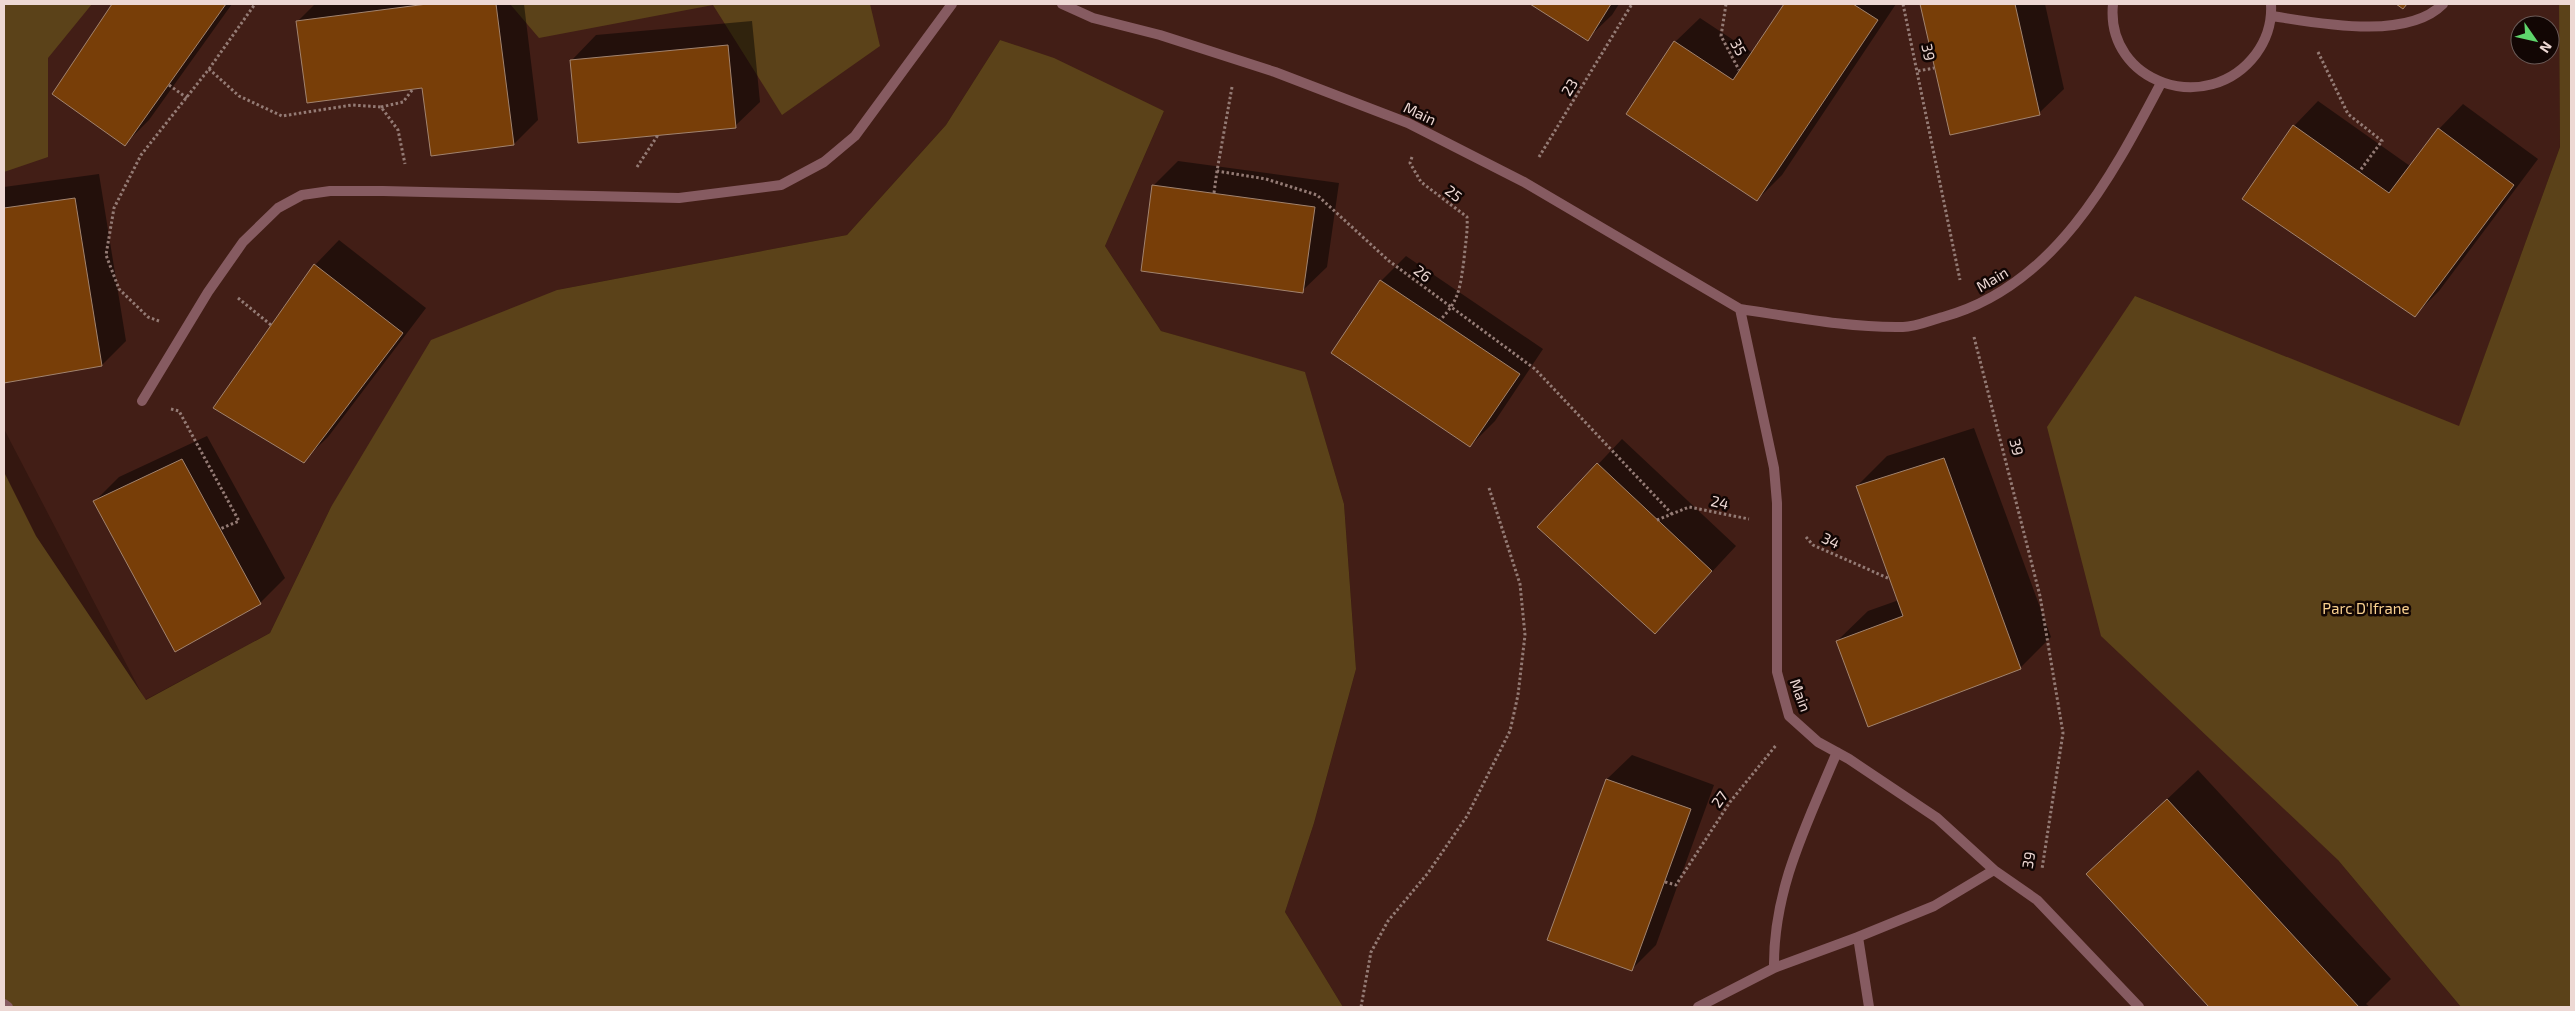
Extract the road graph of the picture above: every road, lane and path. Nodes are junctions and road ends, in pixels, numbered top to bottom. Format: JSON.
{"nodes":[{"id":1,"x":255,"y":4,"type":"edge"},
{"id":2,"x":952,"y":4,"type":"edge"},
{"id":3,"x":1062,"y":4,"type":"edge"},
{"id":4,"x":1632,"y":4,"type":"edge"},
{"id":5,"x":1726,"y":4,"type":"edge"},
{"id":6,"x":1904,"y":4,"type":"edge"},
{"id":7,"x":2113,"y":4,"type":"edge"},
{"id":8,"x":2271,"y":4,"type":"edge"},
{"id":9,"x":2443,"y":4,"type":"edge"},
{"id":10,"x":2272,"y":16,"type":"junction"},
{"id":11,"x":2310,"y":46,"type":"dead end"},
{"id":12,"x":1237,"y":60,"type":"junction"},
{"id":13,"x":1934,"y":68,"type":"dead end"},
{"id":14,"x":209,"y":69,"type":"junction"},
{"id":15,"x":1739,"y":70,"type":"dead end"},
{"id":16,"x":1918,"y":71,"type":"junction"},
{"id":17,"x":2160,"y":82,"type":"junction"},
{"id":18,"x":169,"y":85,"type":"dead end"},
{"id":19,"x":413,"y":89,"type":"dead end"},
{"id":20,"x":187,"y":98,"type":"junction"},
{"id":21,"x":381,"y":107,"type":"junction"},
{"id":22,"x":1424,"y":131,"type":"junction"},
{"id":23,"x":1217,"y":171,"type":"junction"},
{"id":24,"x":2359,"y":172,"type":"dead end"},
{"id":25,"x":1524,"y":182,"type":"junction"},
{"id":26,"x":410,"y":191,"type":"junction"},
{"id":27,"x":1214,"y":193,"type":"dead end"},
{"id":28,"x":216,"y":281,"type":"junction"},
{"id":29,"x":1451,"y":309,"type":"junction"},
{"id":30,"x":1740,"y":309,"type":"junction"},
{"id":31,"x":1967,"y":311,"type":"junction"},
{"id":32,"x":1440,"y":320,"type":"dead end"},
{"id":33,"x":271,"y":325,"type":"dead end"},
{"id":34,"x":185,"y":330,"type":"junction"},
{"id":35,"x":142,"y":401,"type":"joint"},
{"id":36,"x":1490,"y":488,"type":"dead end"},
{"id":37,"x":1777,"y":503,"type":"junction"},
{"id":38,"x":1672,"y":514,"type":"junction"},
{"id":39,"x":1657,"y":520,"type":"dead end"},
{"id":40,"x":220,"y":530,"type":"dead end"},
{"id":41,"x":1890,"y":579,"type":"dead end"},
{"id":42,"x":1795,"y":722,"type":"junction"},
{"id":43,"x":1837,"y":752,"type":"junction"},
{"id":44,"x":1994,"y":870,"type":"junction"},
{"id":45,"x":1665,"y":882,"type":"dead end"},
{"id":46,"x":2037,"y":900,"type":"junction"},
{"id":47,"x":1858,"y":937,"type":"junction"},
{"id":48,"x":1774,"y":968,"type":"junction"},
{"id":49,"x":4,"y":1004,"type":"edge"},
{"id":50,"x":8,"y":1007,"type":"edge"},
{"id":51,"x":1361,"y":1007,"type":"edge"},
{"id":52,"x":1698,"y":1007,"type":"edge"},
{"id":53,"x":1869,"y":1007,"type":"edge"},
{"id":54,"x":2139,"y":1007,"type":"edge"}],
"edges":[{"from":1,"to":14,"type":"path"},
{"from":2,"to":26,"type":"lane"},
{"from":3,"to":12,"type":"lane","name":"Main"},
{"from":4,"to":25,"type":"path","name":"23"},
{"from":5,"to":15,"type":"path","name":"35"},
{"from":6,"to":16,"type":"path","name":"39"},
{"from":7,"to":17,"type":"lane"},
{"from":8,"to":10,"type":"lane"},
{"from":9,"to":10,"type":"lane"},
{"from":10,"to":17,"type":"lane"},
{"from":11,"to":24,"type":"path"},
{"from":12,"to":22,"type":"lane","name":"Main"},
{"from":12,"to":23,"type":"path"},
{"from":13,"to":16,"type":"path"},
{"from":14,"to":20,"type":"path"},
{"from":14,"to":21,"type":"path"},
{"from":16,"to":31,"type":"path","name":"39"},
{"from":17,"to":31,"type":"lane","name":"Main"},
{"from":18,"to":20,"type":"path"},
{"from":19,"to":21,"type":"path"},
{"from":20,"to":34,"type":"path"},
{"from":21,"to":26,"type":"path"},
{"from":22,"to":25,"type":"lane","name":"Main"},
{"from":22,"to":29,"type":"path","name":"25"},
{"from":23,"to":27,"type":"path"},
{"from":23,"to":29,"type":"path","name":"26"},
{"from":25,"to":30,"type":"lane","name":"Main"},
{"from":26,"to":28,"type":"lane"},
{"from":28,"to":33,"type":"path"},
{"from":28,"to":34,"type":"lane"},
{"from":29,"to":32,"type":"path"},
{"from":29,"to":38,"type":"path","name":"26"},
{"from":30,"to":31,"type":"lane","name":"Main"},
{"from":30,"to":37,"type":"lane","name":"Main"},
{"from":31,"to":46,"type":"path","name":"39"},
{"from":34,"to":35,"type":"lane"},
{"from":35,"to":40,"type":"path"},
{"from":36,"to":51,"type":"path"},
{"from":37,"to":38,"type":"path","name":"24"},
{"from":37,"to":41,"type":"path","name":"34"},
{"from":37,"to":42,"type":"lane","name":"Main"},
{"from":38,"to":39,"type":"path","name":"24"},
{"from":42,"to":43,"type":"lane","name":"Main"},
{"from":42,"to":45,"type":"path","name":"27"},
{"from":43,"to":44,"type":"lane","name":"Main"},
{"from":43,"to":48,"type":"lane"},
{"from":44,"to":46,"type":"lane","name":"39"},
{"from":44,"to":47,"type":"lane"},
{"from":46,"to":54,"type":"lane","name":"39"},
{"from":47,"to":48,"type":"lane"},
{"from":47,"to":53,"type":"lane"},
{"from":48,"to":52,"type":"lane"},
{"from":49,"to":50,"type":"lane"}]}
